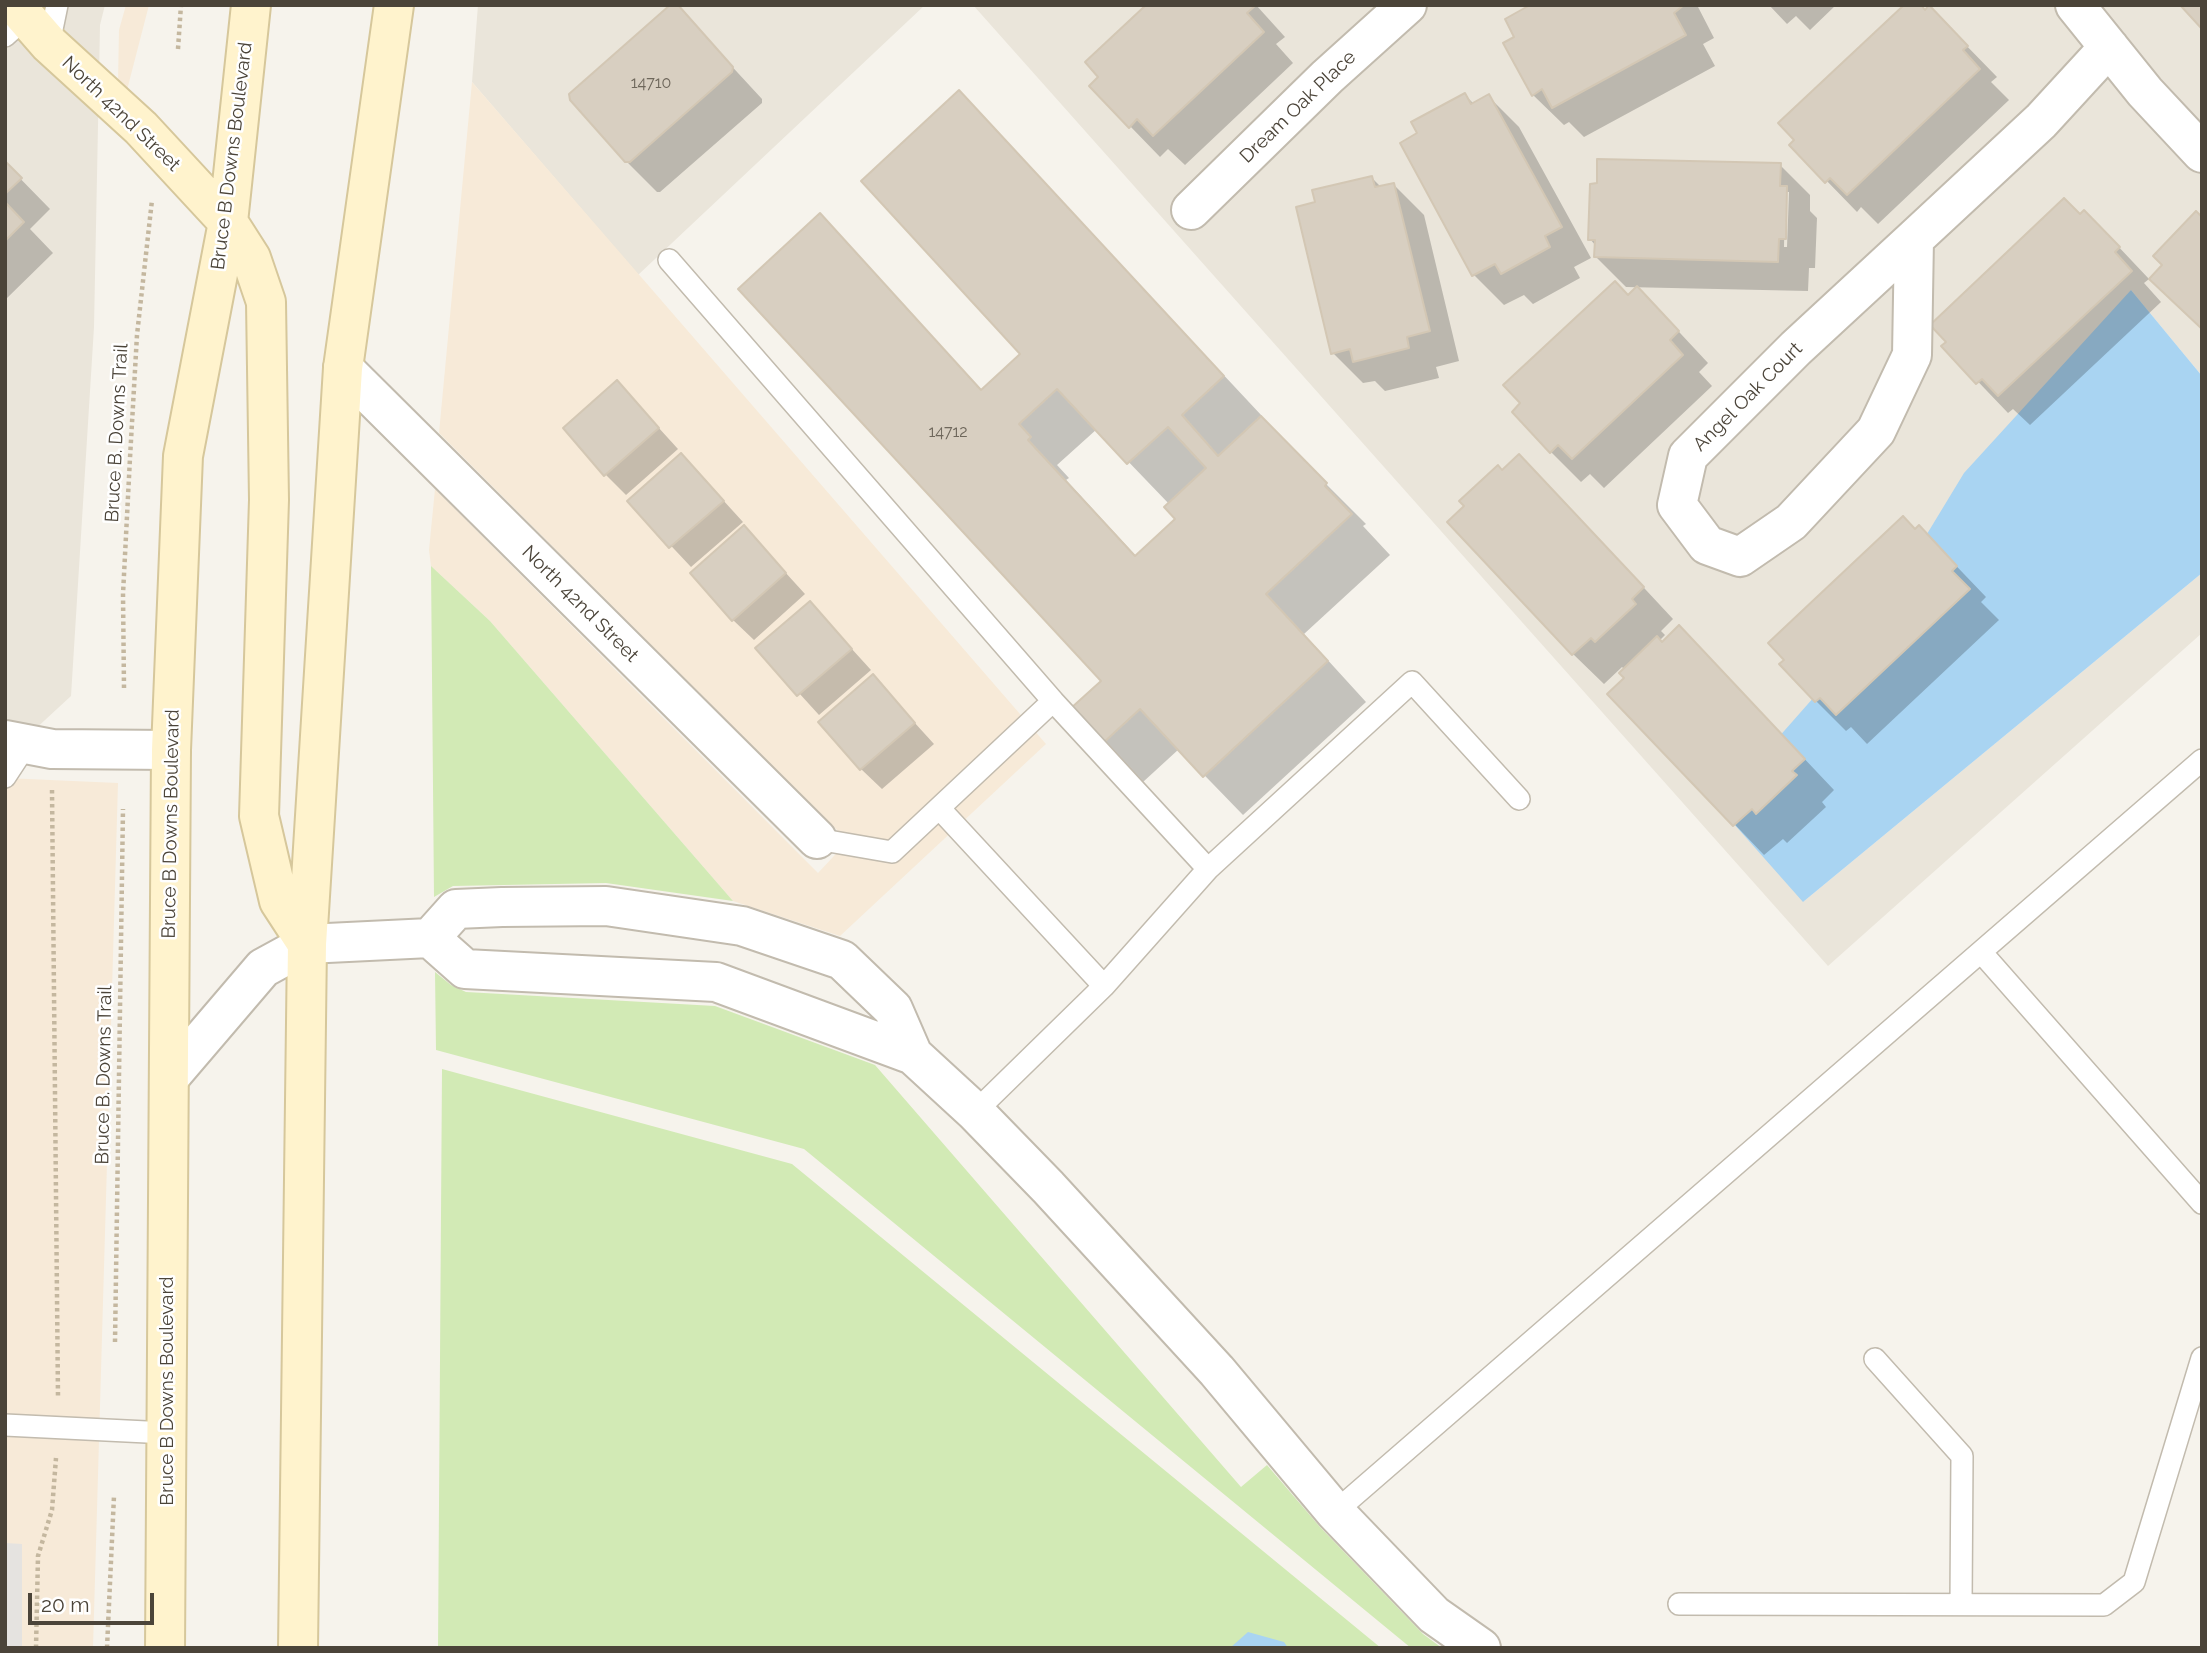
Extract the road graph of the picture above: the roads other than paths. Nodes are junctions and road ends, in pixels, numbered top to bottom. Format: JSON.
{"nodes":[{"id":1,"x":251,"y":5,"type":"edge"},
{"id":2,"x":394,"y":5,"type":"edge"},
{"id":3,"x":1407,"y":5,"type":"edge"},
{"id":4,"x":2075,"y":5,"type":"edge"},
{"id":5,"x":31,"y":21,"type":"edge"},
{"id":6,"x":2109,"y":47,"type":"junction"},
{"id":7,"x":2202,"y":153,"type":"edge"},
{"id":8,"x":1191,"y":210,"type":"dead end"},
{"id":9,"x":228,"y":222,"type":"junction"},
{"id":10,"x":1914,"y":239,"type":"junction"},
{"id":11,"x":669,"y":260,"type":"dead end"},
{"id":12,"x":343,"y":368,"type":"junction"},
{"id":13,"x":1053,"y":701,"type":"junction"},
{"id":14,"x":28,"y":744,"type":"edge"},
{"id":15,"x":171,"y":750,"type":"junction"},
{"id":16,"x":2202,"y":760,"type":"edge"},
{"id":17,"x":5,"y":777,"type":"edge"},
{"id":18,"x":1519,"y":799,"type":"dead end"},
{"id":19,"x":939,"y":808,"type":"junction"},
{"id":20,"x":817,"y":839,"type":"joint"},
{"id":21,"x":1208,"y":869,"type":"junction"},
{"id":22,"x":430,"y":938,"type":"junction"},
{"id":23,"x":307,"y":944,"type":"junction"},
{"id":24,"x":1981,"y":952,"type":"junction"},
{"id":25,"x":1104,"y":986,"type":"junction"},
{"id":26,"x":913,"y":1055,"type":"junction"},
{"id":27,"x":169,"y":1078,"type":"junction"},
{"id":28,"x":975,"y":1112,"type":"junction"},
{"id":29,"x":2202,"y":1203,"type":"edge"},
{"id":30,"x":2202,"y":1358,"type":"edge"},
{"id":31,"x":1875,"y":1359,"type":"dead end"},
{"id":32,"x":5,"y":1425,"type":"edge"},
{"id":33,"x":167,"y":1433,"type":"junction"},
{"id":34,"x":1335,"y":1512,"type":"junction"},
{"id":35,"x":1679,"y":1604,"type":"dead end"},
{"id":36,"x":1961,"y":1604,"type":"junction"},
{"id":37,"x":165,"y":1648,"type":"edge"},
{"id":38,"x":298,"y":1648,"type":"edge"},
{"id":39,"x":1481,"y":1648,"type":"edge"}],
"edges":[{"from":1,"to":9,"type":"main road","name":"Bruce B Downs Boulevard"},
{"from":2,"to":12,"type":"main road"},
{"from":3,"to":8,"type":"street","name":"Dream Oak Place"},
{"from":4,"to":6,"type":"street"},
{"from":5,"to":9,"type":"main road","name":"North 42nd Street"},
{"from":6,"to":7,"type":"street"},
{"from":6,"to":10,"type":"street","name":"Angel Oak Court"},
{"from":9,"to":15,"type":"main road","name":"Bruce B Downs Boulevard"},
{"from":9,"to":23,"type":"main road","name":"North 42nd Street"},
{"from":10,"to":10,"type":"street","name":"Angel Oak Court"},
{"from":11,"to":13,"type":"lane"},
{"from":12,"to":20,"type":"street","name":"North 42nd Street"},
{"from":12,"to":23,"type":"main road"},
{"from":13,"to":19,"type":"lane"},
{"from":13,"to":21,"type":"lane"},
{"from":14,"to":15,"type":"street"},
{"from":14,"to":17,"type":"lane"},
{"from":15,"to":27,"type":"main road","name":"Bruce B Downs Boulevard"},
{"from":16,"to":24,"type":"lane"},
{"from":18,"to":21,"type":"lane"},
{"from":19,"to":20,"type":"lane"},
{"from":19,"to":25,"type":"lane"},
{"from":21,"to":25,"type":"lane"},
{"from":22,"to":23,"type":"street"},
{"from":22,"to":26,"type":"street"},
{"from":22,"to":26,"type":"street"},
{"from":23,"to":27,"type":"street"},
{"from":23,"to":38,"type":"main road"},
{"from":24,"to":29,"type":"lane"},
{"from":24,"to":34,"type":"lane"},
{"from":25,"to":28,"type":"lane"},
{"from":26,"to":28,"type":"street"},
{"from":27,"to":33,"type":"main road","name":"Bruce B Downs Boulevard"},
{"from":28,"to":34,"type":"street"},
{"from":30,"to":36,"type":"lane"},
{"from":31,"to":36,"type":"lane"},
{"from":32,"to":33,"type":"lane"},
{"from":33,"to":37,"type":"main road","name":"Bruce B Downs Boulevard"},
{"from":34,"to":39,"type":"street"},
{"from":35,"to":36,"type":"lane"}]}
